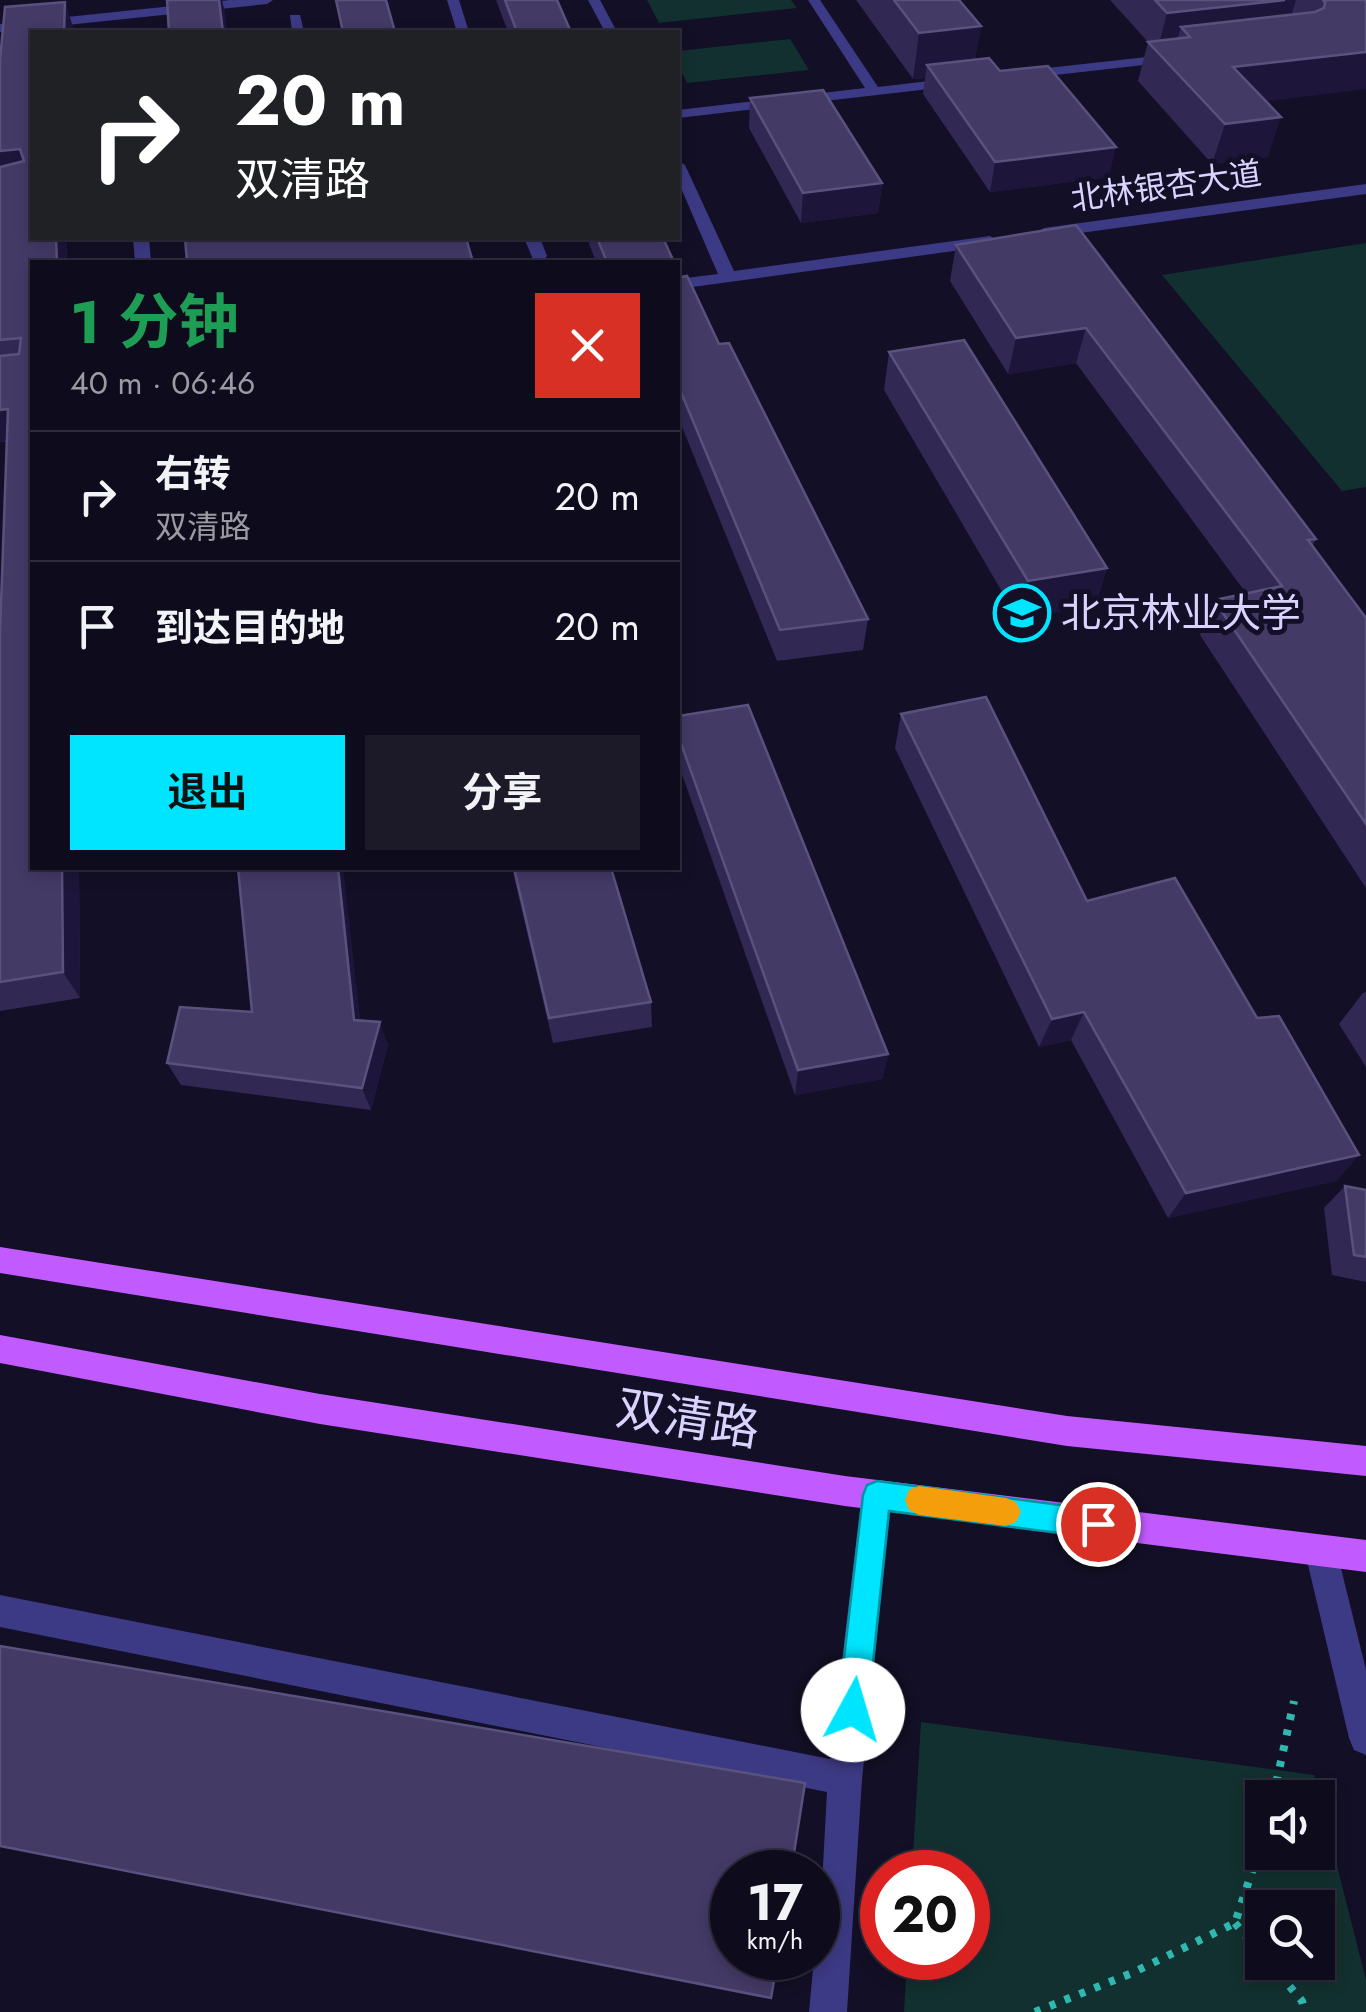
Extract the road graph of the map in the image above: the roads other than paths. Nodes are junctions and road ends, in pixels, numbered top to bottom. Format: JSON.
{"nodes":[{"id":1,"x":267,"y":0,"type":"edge"},
{"id":2,"x":453,"y":0,"type":"edge"},
{"id":3,"x":594,"y":0,"type":"edge"},
{"id":4,"x":814,"y":0,"type":"edge"},
{"id":5,"x":0,"y":28,"type":"edge"},
{"id":6,"x":462,"y":30,"type":"edge"},
{"id":7,"x":610,"y":30,"type":"edge"},
{"id":8,"x":1185,"y":56,"type":"edge"},
{"id":9,"x":1010,"y":76,"type":"edge"},
{"id":10,"x":972,"y":81,"type":"edge"},
{"id":11,"x":874,"y":92,"type":"junction"},
{"id":12,"x":680,"y":114,"type":"edge"},
{"id":13,"x":680,"y":169,"type":"edge"},
{"id":14,"x":1366,"y":189,"type":"edge"},
{"id":15,"x":1018,"y":237,"type":"edge"},
{"id":16,"x":533,"y":240,"type":"edge"},
{"id":17,"x":999,"y":240,"type":"edge"},
{"id":18,"x":539,"y":256,"type":"dead end"},
{"id":19,"x":728,"y":277,"type":"junction"},
{"id":20,"x":680,"y":284,"type":"edge"},
{"id":21,"x":0,"y":1260,"type":"edge"},
{"id":22,"x":0,"y":1349,"type":"edge"},
{"id":23,"x":1366,"y":1461,"type":"edge"},
{"id":24,"x":877,"y":1495,"type":"junction"},
{"id":25,"x":1320,"y":1552,"type":"junction"},
{"id":26,"x":1366,"y":1556,"type":"edge"},
{"id":27,"x":0,"y":1611,"type":"edge"},
{"id":28,"x":1366,"y":1738,"type":"edge"},
{"id":29,"x":845,"y":1778,"type":"junction"},
{"id":30,"x":828,"y":2012,"type":"edge"}],
"edges":[{"from":1,"to":5,"type":"street"},
{"from":2,"to":6,"type":"street"},
{"from":3,"to":7,"type":"street"},
{"from":4,"to":11,"type":"street"},
{"from":8,"to":9,"type":"street"},
{"from":10,"to":11,"type":"street"},
{"from":11,"to":12,"type":"street"},
{"from":13,"to":19,"type":"street"},
{"from":14,"to":15,"type":"street","name":"北林银杏大道"},
{"from":16,"to":18,"type":"street"},
{"from":17,"to":19,"type":"street"},
{"from":19,"to":20,"type":"street"},
{"from":21,"to":23,"type":"main road","name":"双清路"},
{"from":22,"to":24,"type":"main road","name":"双清路"},
{"from":24,"to":25,"type":"main road","name":"双清路"},
{"from":24,"to":29,"type":"street"},
{"from":25,"to":26,"type":"main road","name":"双清路"},
{"from":25,"to":28,"type":"street"},
{"from":27,"to":29,"type":"street"},
{"from":29,"to":30,"type":"street"}]}
